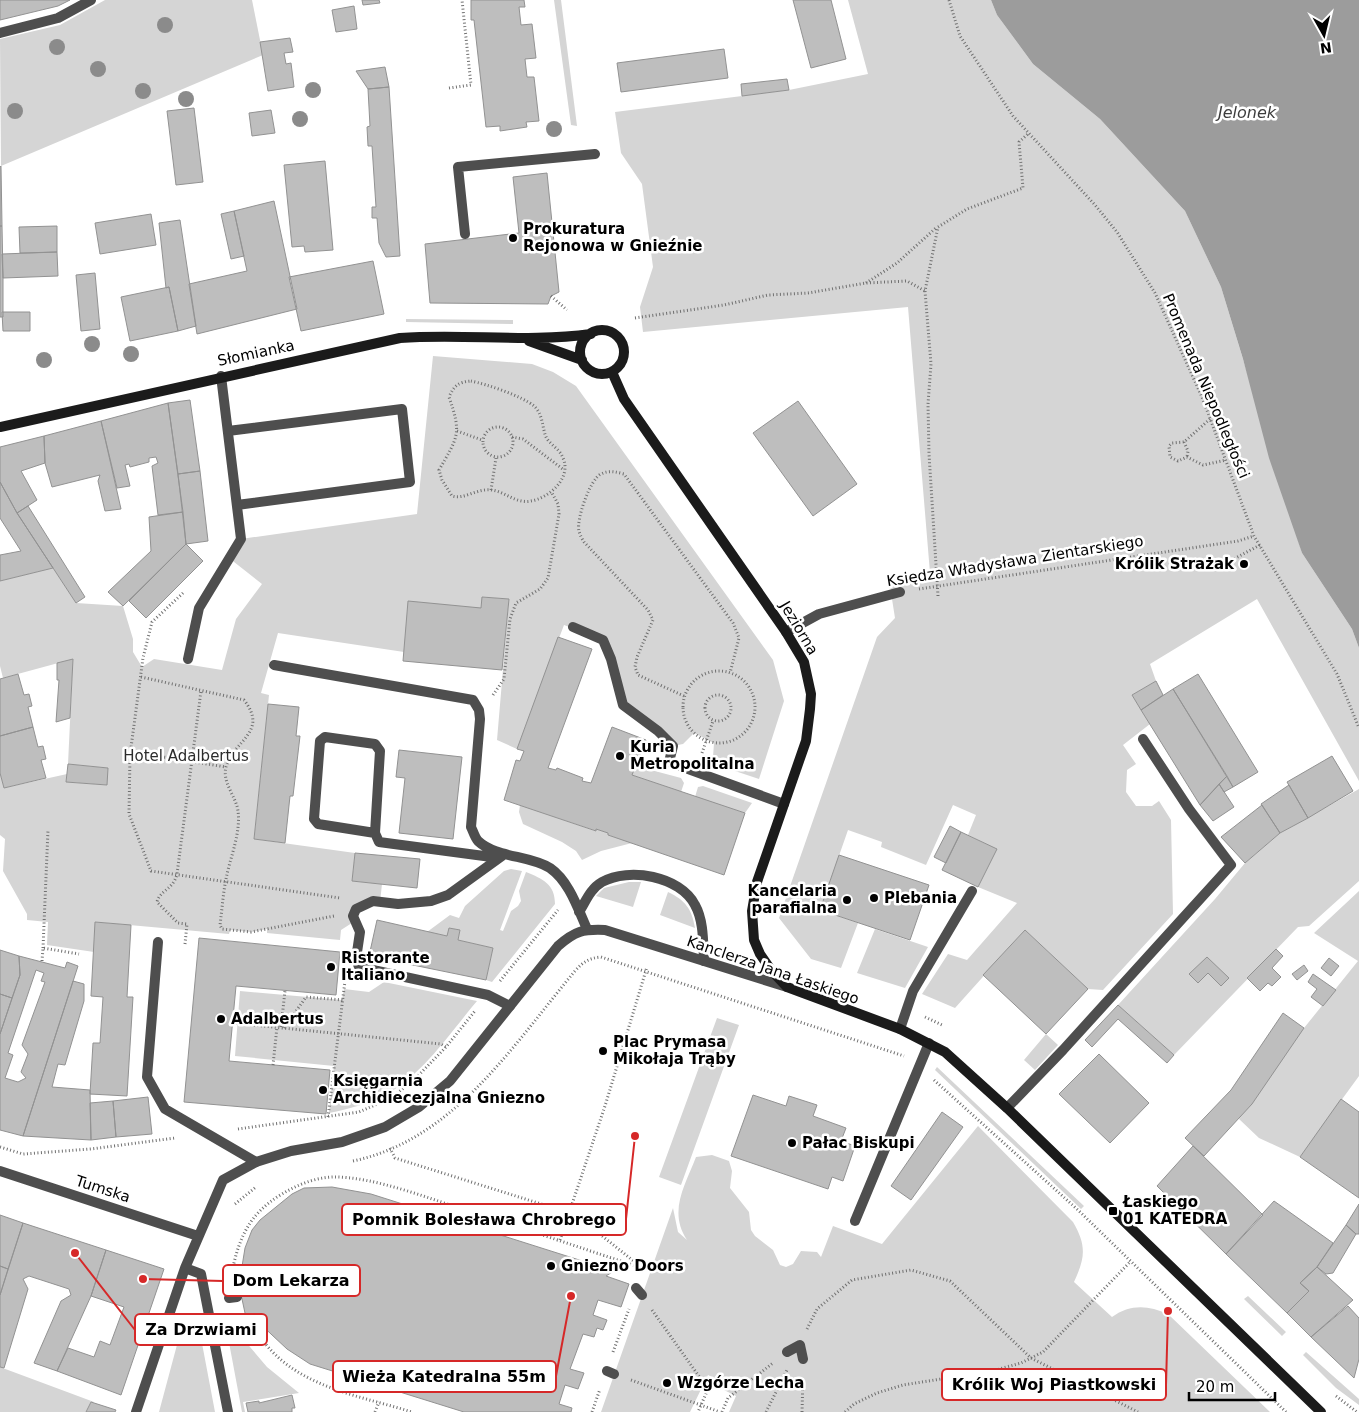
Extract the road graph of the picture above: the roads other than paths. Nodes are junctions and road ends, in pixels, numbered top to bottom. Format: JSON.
{"nodes":[{"id":1,"x":91,"y":0,"type":"edge"},
{"id":2,"x":0,"y":33,"type":"edge"},
{"id":3,"x":595,"y":154,"type":"dead end"},
{"id":4,"x":465,"y":234,"type":"dead end"},
{"id":5,"x":591,"y":334,"type":"junction"},
{"id":6,"x":521,"y":338,"type":"junction"},
{"id":7,"x":582,"y":360,"type":"junction"},
{"id":8,"x":612,"y":372,"type":"junction"},
{"id":9,"x":221,"y":376,"type":"junction"},
{"id":10,"x":0,"y":427,"type":"edge"},
{"id":11,"x":228,"y":431,"type":"junction"},
{"id":12,"x":237,"y":505,"type":"junction"},
{"id":13,"x":900,"y":592,"type":"road end"},
{"id":14,"x":573,"y":628,"type":"dead end"},
{"id":15,"x":786,"y":632,"type":"junction"},
{"id":16,"x":188,"y":659,"type":"dead end"},
{"id":17,"x":274,"y":665,"type":"dead end"},
{"id":18,"x":1143,"y":739,"type":"dead end"},
{"id":19,"x":784,"y":804,"type":"junction"},
{"id":20,"x":375,"y":833,"type":"junction"},
{"id":21,"x":503,"y":856,"type":"junction"},
{"id":22,"x":972,"y":891,"type":"dead end"},
{"id":23,"x":579,"y":912,"type":"junction"},
{"id":24,"x":587,"y":929,"type":"junction"},
{"id":25,"x":158,"y":942,"type":"dead end"},
{"id":26,"x":704,"y":961,"type":"junction"},
{"id":27,"x":787,"y":987,"type":"junction"},
{"id":28,"x":510,"y":1006,"type":"junction"},
{"id":29,"x":900,"y":1029,"type":"junction"},
{"id":30,"x":929,"y":1043,"type":"junction"},
{"id":31,"x":1007,"y":1108,"type":"junction"},
{"id":32,"x":256,"y":1162,"type":"junction"},
{"id":33,"x":0,"y":1171,"type":"edge"},
{"id":34,"x":855,"y":1221,"type":"dead end"},
{"id":35,"x":198,"y":1236,"type":"junction"},
{"id":36,"x":185,"y":1268,"type":"junction"},
{"id":37,"x":787,"y":1352,"type":"road end"},
{"id":38,"x":803,"y":1359,"type":"road end"},
{"id":39,"x":136,"y":1412,"type":"edge"},
{"id":40,"x":228,"y":1412,"type":"edge"},
{"id":41,"x":1321,"y":1412,"type":"edge"}],
"edges":[{"from":1,"to":2,"type":"street"},
{"from":3,"to":4,"type":"street"},
{"from":5,"to":6,"type":"street","name":"Słomianka"},
{"from":5,"to":7,"type":"street"},
{"from":5,"to":8,"type":"street"},
{"from":6,"to":7,"type":"street","name":"Słomianka"},
{"from":6,"to":9,"type":"street","name":"Słomianka"},
{"from":7,"to":8,"type":"street"},
{"from":8,"to":15,"type":"street","name":"Jeziorna"},
{"from":9,"to":10,"type":"street","name":"Słomianka"},
{"from":9,"to":11,"type":"street"},
{"from":11,"to":12,"type":"street"},
{"from":11,"to":12,"type":"street"},
{"from":12,"to":16,"type":"street"},
{"from":13,"to":15,"type":"street","name":"Księdza Władysława Zientarskiego"},
{"from":14,"to":19,"type":"street"},
{"from":15,"to":19,"type":"street","name":"Jeziorna"},
{"from":17,"to":21,"type":"street"},
{"from":18,"to":31,"type":"street"},
{"from":19,"to":27,"type":"street","name":"Jeziorna"},
{"from":20,"to":20,"type":"street"},
{"from":20,"to":21,"type":"street"},
{"from":21,"to":23,"type":"street"},
{"from":21,"to":28,"type":"street"},
{"from":22,"to":29,"type":"street"},
{"from":23,"to":24,"type":"street"},
{"from":23,"to":26,"type":"street"},
{"from":24,"to":26,"type":"street","name":"Kanclerza Jana Łaskiego"},
{"from":24,"to":28,"type":"street"},
{"from":25,"to":32,"type":"street"},
{"from":26,"to":27,"type":"street","name":"Kanclerza Jana Łaskiego"},
{"from":27,"to":29,"type":"street","name":"Kanclerza Jana Łaskiego"},
{"from":28,"to":32,"type":"street"},
{"from":29,"to":30,"type":"street","name":"Kanclerza Jana Łaskiego"},
{"from":30,"to":31,"type":"street","name":"Kanclerza Jana Łaskiego"},
{"from":30,"to":34,"type":"street"},
{"from":31,"to":41,"type":"street","name":"Kanclerza Jana Łaskiego"},
{"from":32,"to":35,"type":"street"},
{"from":33,"to":35,"type":"street","name":"Tumska"},
{"from":35,"to":36,"type":"street"},
{"from":36,"to":39,"type":"street"},
{"from":36,"to":40,"type":"street"},
{"from":37,"to":38,"type":"street"}]}
